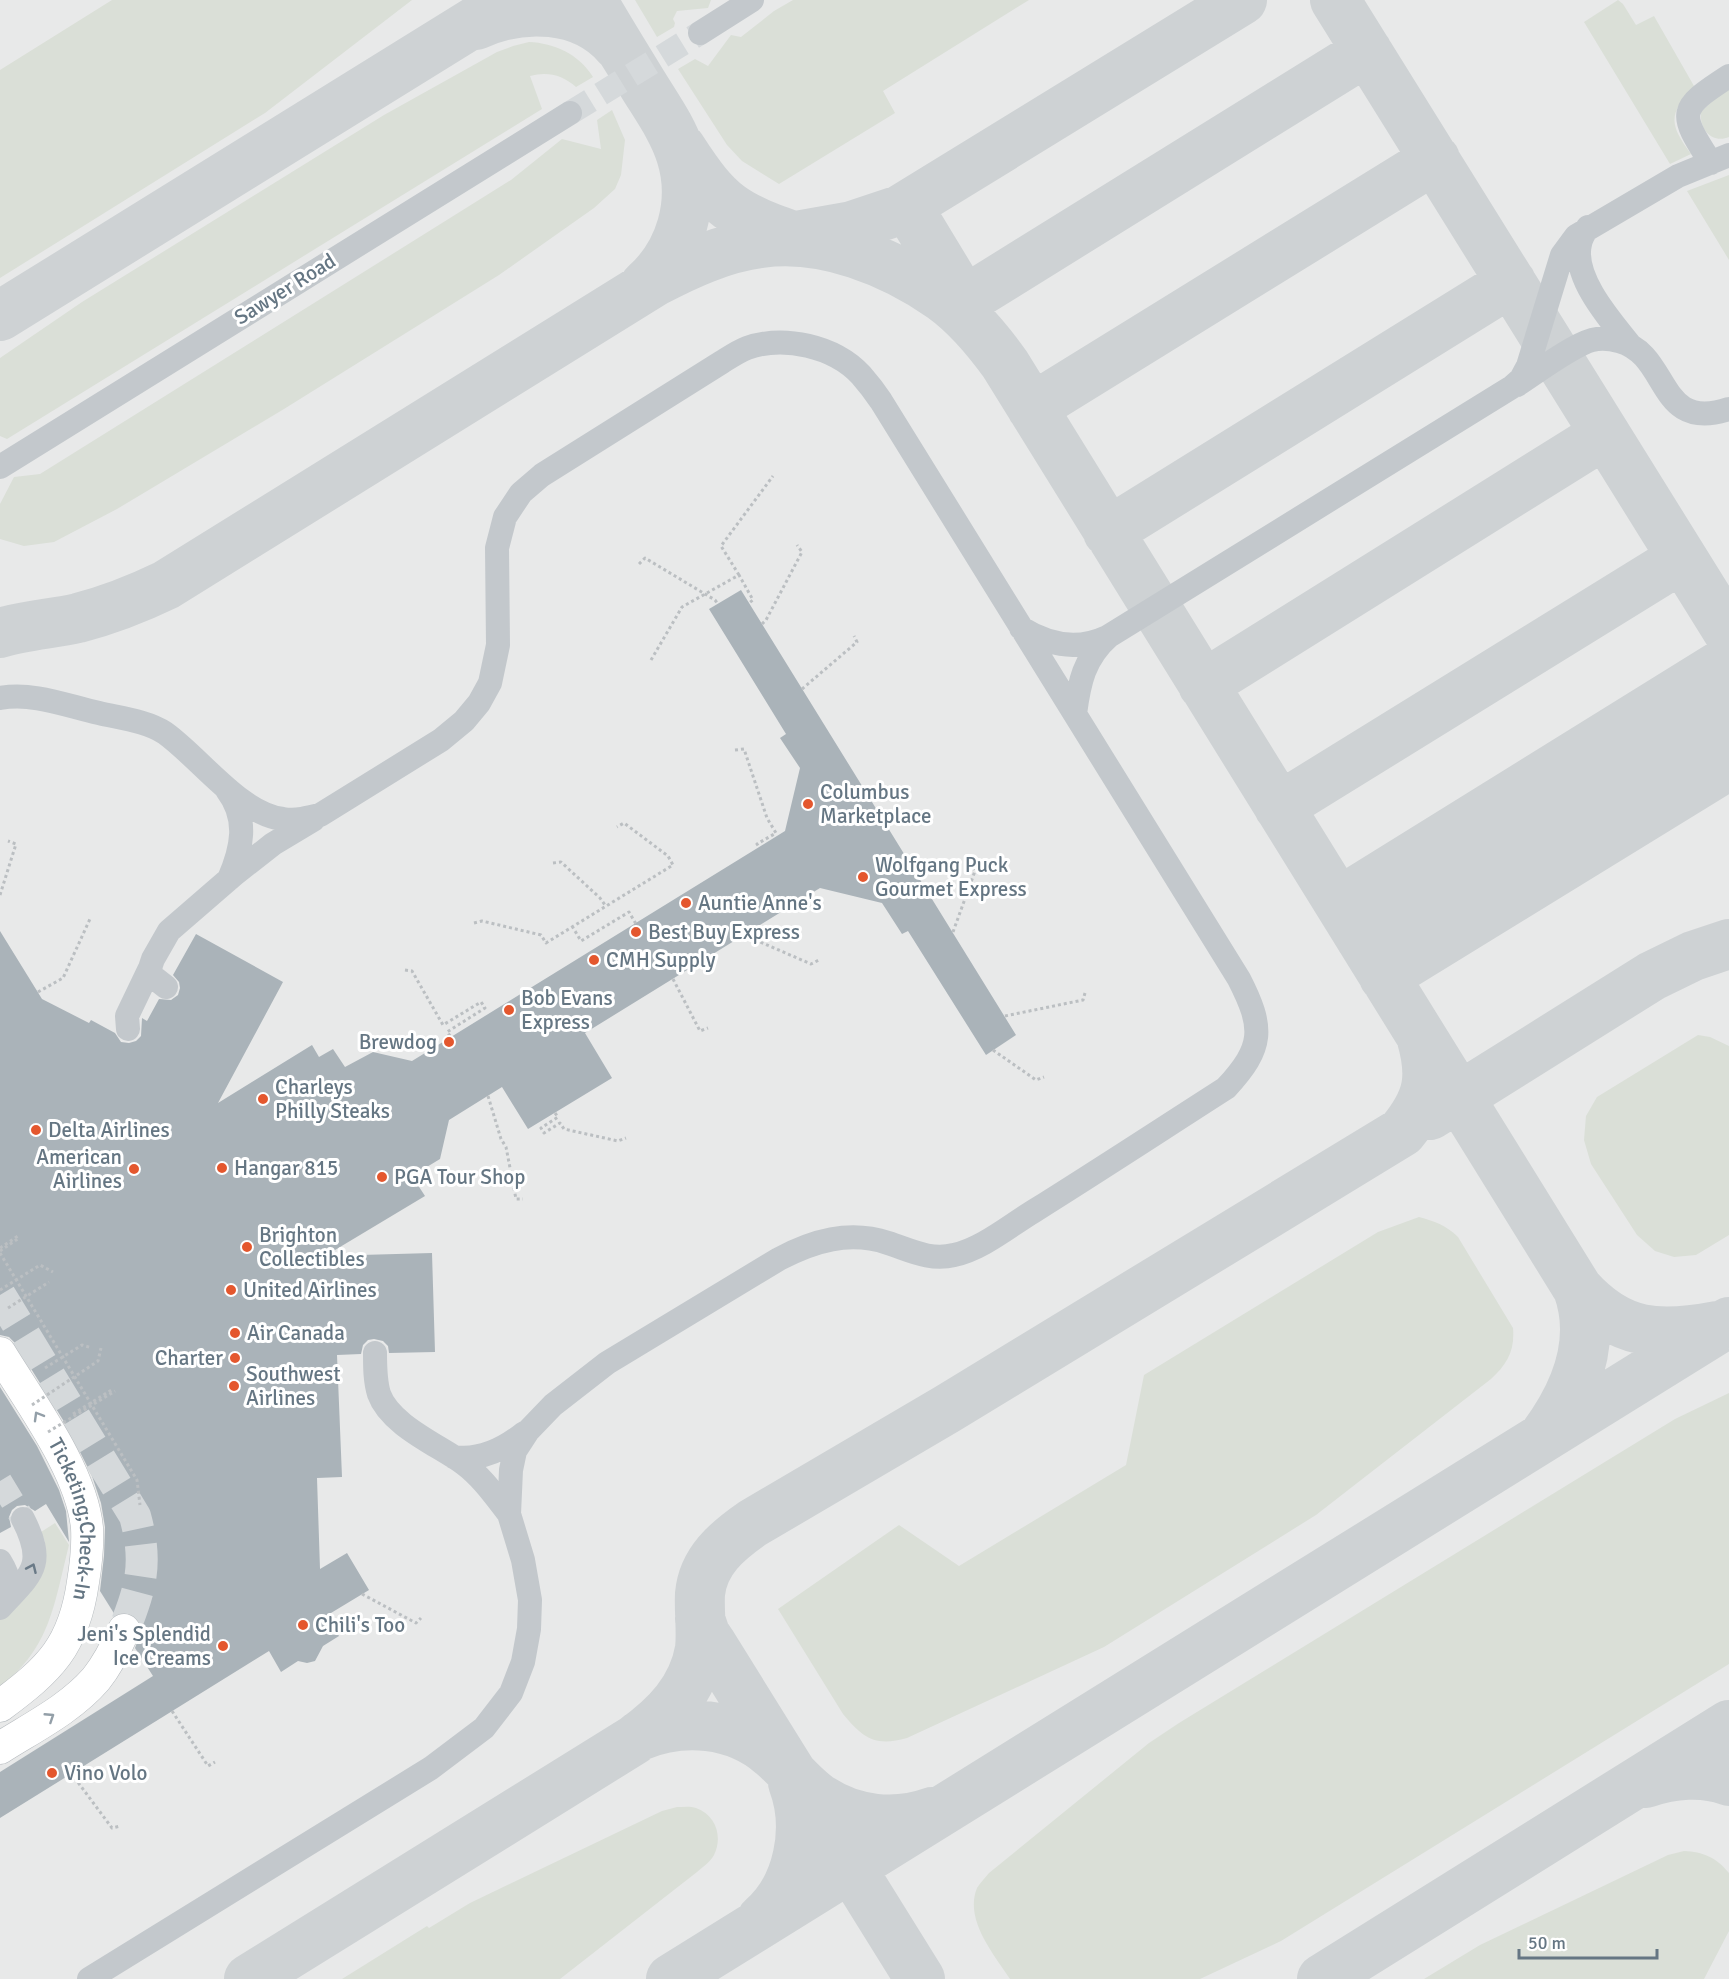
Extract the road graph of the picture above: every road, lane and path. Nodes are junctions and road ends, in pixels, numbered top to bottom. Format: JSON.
{"nodes":[{"id":1,"x":752,"y":0,"type":"edge"},
{"id":2,"x":700,"y":33,"type":"tunnel mouth"},
{"id":3,"x":1729,"y":76,"type":"edge"},
{"id":4,"x":570,"y":113,"type":"tunnel mouth"},
{"id":5,"x":1720,"y":159,"type":"edge"},
{"id":6,"x":1588,"y":227,"type":"junction"},
{"id":7,"x":1631,"y":346,"type":"junction"},
{"id":8,"x":1512,"y":387,"type":"junction"},
{"id":9,"x":1729,"y":409,"type":"edge"},
{"id":10,"x":0,"y":467,"type":"edge"},
{"id":11,"x":773,"y":476,"type":"dead end"},
{"id":12,"x":797,"y":545,"type":"dead end"},
{"id":13,"x":639,"y":564,"type":"dead end"},
{"id":14,"x":739,"y":575,"type":"junction"},
{"id":15,"x":749,"y":603,"type":"dead end"},
{"id":16,"x":718,"y":604,"type":"dead end"},
{"id":17,"x":762,"y":624,"type":"dead end"},
{"id":18,"x":1021,"y":628,"type":"junction"},
{"id":19,"x":854,"y":636,"type":"dead end"},
{"id":20,"x":1109,"y":636,"type":"junction"},
{"id":21,"x":651,"y":660,"type":"dead end"},
{"id":22,"x":802,"y":689,"type":"dead end"},
{"id":23,"x":0,"y":698,"type":"edge"},
{"id":24,"x":1075,"y":714,"type":"junction"},
{"id":25,"x":735,"y":750,"type":"dead end"},
{"id":26,"x":222,"y":783,"type":"junction"},
{"id":27,"x":320,"y":815,"type":"junction"},
{"id":28,"x":617,"y":826,"type":"dead end"},
{"id":29,"x":8,"y":840,"type":"dead end"},
{"id":30,"x":759,"y":847,"type":"dead end"},
{"id":31,"x":553,"y":863,"type":"dead end"},
{"id":32,"x":972,"y":863,"type":"dead end"},
{"id":33,"x":228,"y":881,"type":"junction"},
{"id":34,"x":0,"y":895,"type":"edge"},
{"id":35,"x":605,"y":905,"type":"junction"},
{"id":36,"x":90,"y":919,"type":"dead end"},
{"id":37,"x":474,"y":923,"type":"dead end"},
{"id":38,"x":636,"y":924,"type":"dead end"},
{"id":39,"x":572,"y":926,"type":"junction"},
{"id":40,"x":953,"y":932,"type":"dead end"},
{"id":41,"x":744,"y":935,"type":"dead end"},
{"id":42,"x":819,"y":960,"type":"dead end"},
{"id":43,"x":150,"y":968,"type":"junction"},
{"id":44,"x":405,"y":970,"type":"dead end"},
{"id":45,"x":673,"y":979,"type":"dead end"},
{"id":46,"x":166,"y":987,"type":"dead end"},
{"id":47,"x":38,"y":992,"type":"dead end"},
{"id":48,"x":1085,"y":993,"type":"dead end"},
{"id":49,"x":1005,"y":1016,"type":"dead end"},
{"id":50,"x":708,"y":1028,"type":"dead end"},
{"id":51,"x":128,"y":1029,"type":"dead end"},
{"id":52,"x":451,"y":1037,"type":"dead end"},
{"id":53,"x":993,"y":1050,"type":"dead end"},
{"id":54,"x":1044,"y":1077,"type":"dead end"},
{"id":55,"x":488,"y":1096,"type":"dead end"},
{"id":56,"x":555,"y":1113,"type":"dead end"},
{"id":57,"x":626,"y":1138,"type":"dead end"},
{"id":58,"x":523,"y":1199,"type":"dead end"},
{"id":59,"x":19,"y":1237,"type":"dead end"},
{"id":60,"x":0,"y":1251,"type":"edge"},
{"id":61,"x":53,"y":1272,"type":"dead end"},
{"id":62,"x":49,"y":1282,"type":"dead end"},
{"id":63,"x":0,"y":1290,"type":"edge"},
{"id":64,"x":26,"y":1297,"type":"junction"},
{"id":65,"x":8,"y":1308,"type":"dead end"},
{"id":66,"x":92,"y":1348,"type":"dead end"},
{"id":67,"x":101,"y":1348,"type":"dead end"},
{"id":68,"x":0,"y":1353,"type":"edge"},
{"id":69,"x":375,"y":1353,"type":"dead end"},
{"id":70,"x":63,"y":1357,"type":"junction"},
{"id":71,"x":45,"y":1368,"type":"dead end"},
{"id":72,"x":90,"y":1404,"type":"junction"},
{"id":73,"x":32,"y":1405,"type":"junction"},
{"id":74,"x":74,"y":1414,"type":"dead end"},
{"id":75,"x":535,"y":1424,"type":"junction"},
{"id":76,"x":48,"y":1432,"type":"junction"},
{"id":77,"x":454,"y":1457,"type":"junction"},
{"id":78,"x":140,"y":1505,"type":"dead end"},
{"id":79,"x":509,"y":1514,"type":"junction"},
{"id":80,"x":23,"y":1519,"type":"tunnel mouth"},
{"id":81,"x":3,"y":1577,"type":"edge"},
{"id":82,"x":362,"y":1594,"type":"dead end"},
{"id":83,"x":0,"y":1607,"type":"edge"},
{"id":84,"x":421,"y":1618,"type":"dead end"},
{"id":85,"x":124,"y":1630,"type":"tunnel mouth"},
{"id":86,"x":0,"y":1706,"type":"edge"},
{"id":87,"x":172,"y":1711,"type":"dead end"},
{"id":88,"x":0,"y":1748,"type":"edge"},
{"id":89,"x":215,"y":1762,"type":"dead end"},
{"id":90,"x":71,"y":1773,"type":"dead end"},
{"id":91,"x":120,"y":1826,"type":"dead end"},
{"id":92,"x":89,"y":1979,"type":"edge"}],
"edges":[{"from":1,"to":2,"type":"street"},
{"from":3,"to":5,"type":"street"},
{"from":4,"to":10,"type":"street","name":"Sawyer Road"},
{"from":5,"to":6,"type":"street"},
{"from":6,"to":7,"type":"street"},
{"from":6,"to":8,"type":"street"},
{"from":7,"to":8,"type":"street"},
{"from":7,"to":9,"type":"street"},
{"from":8,"to":20,"type":"street"},
{"from":11,"to":14,"type":"path"},
{"from":12,"to":17,"type":"path"},
{"from":13,"to":16,"type":"path","bridge":true},
{"from":14,"to":15,"type":"path"},
{"from":14,"to":21,"type":"path"},
{"from":18,"to":20,"type":"street"},
{"from":18,"to":24,"type":"street"},
{"from":18,"to":27,"type":"street"},
{"from":19,"to":22,"type":"path"},
{"from":20,"to":24,"type":"street"},
{"from":23,"to":26,"type":"street"},
{"from":24,"to":75,"type":"street"},
{"from":25,"to":30,"type":"path"},
{"from":26,"to":27,"type":"street"},
{"from":26,"to":33,"type":"street"},
{"from":27,"to":33,"type":"street"},
{"from":28,"to":35,"type":"path"},
{"from":29,"to":34,"type":"path"},
{"from":31,"to":35,"type":"path"},
{"from":32,"to":40,"type":"path"},
{"from":33,"to":43,"type":"street"},
{"from":35,"to":39,"type":"path"},
{"from":36,"to":47,"type":"path"},
{"from":37,"to":39,"type":"path"},
{"from":38,"to":39,"type":"path"},
{"from":41,"to":42,"type":"path"},
{"from":43,"to":46,"type":"street"},
{"from":43,"to":51,"type":"street"},
{"from":44,"to":52,"type":"path"},
{"from":45,"to":50,"type":"path"},
{"from":48,"to":49,"type":"path"},
{"from":53,"to":54,"type":"path"},
{"from":55,"to":58,"type":"path"},
{"from":56,"to":57,"type":"path"},
{"from":59,"to":60,"type":"path"},
{"from":60,"to":64,"type":"path"},
{"from":61,"to":63,"type":"path","bridge":true},
{"from":62,"to":64,"type":"path"},
{"from":64,"to":65,"type":"path"},
{"from":64,"to":70,"type":"path"},
{"from":66,"to":70,"type":"path"},
{"from":67,"to":73,"type":"path","bridge":true},
{"from":68,"to":73,"type":"main road","name":"Ticketing;Check-In"},
{"from":69,"to":77,"type":"street"},
{"from":70,"to":71,"type":"path"},
{"from":70,"to":72,"type":"path"},
{"from":72,"to":74,"type":"path"},
{"from":72,"to":76,"type":"path","bridge":true},
{"from":72,"to":78,"type":"path"},
{"from":76,"to":73,"type":"main road","name":"Ticketing;Check-In","one_way":true},
{"from":75,"to":77,"type":"street"},
{"from":75,"to":79,"type":"street"},
{"from":76,"to":86,"type":"main road","name":"Ticketing;Check-In"},
{"from":77,"to":79,"type":"street"},
{"from":79,"to":92,"type":"street"},
{"from":83,"to":80,"type":"street","one_way":true},
{"from":81,"to":83,"type":"street"},
{"from":82,"to":84,"type":"path"},
{"from":88,"to":85,"type":"main road","one_way":true},
{"from":87,"to":89,"type":"path"},
{"from":90,"to":91,"type":"path"}]}
